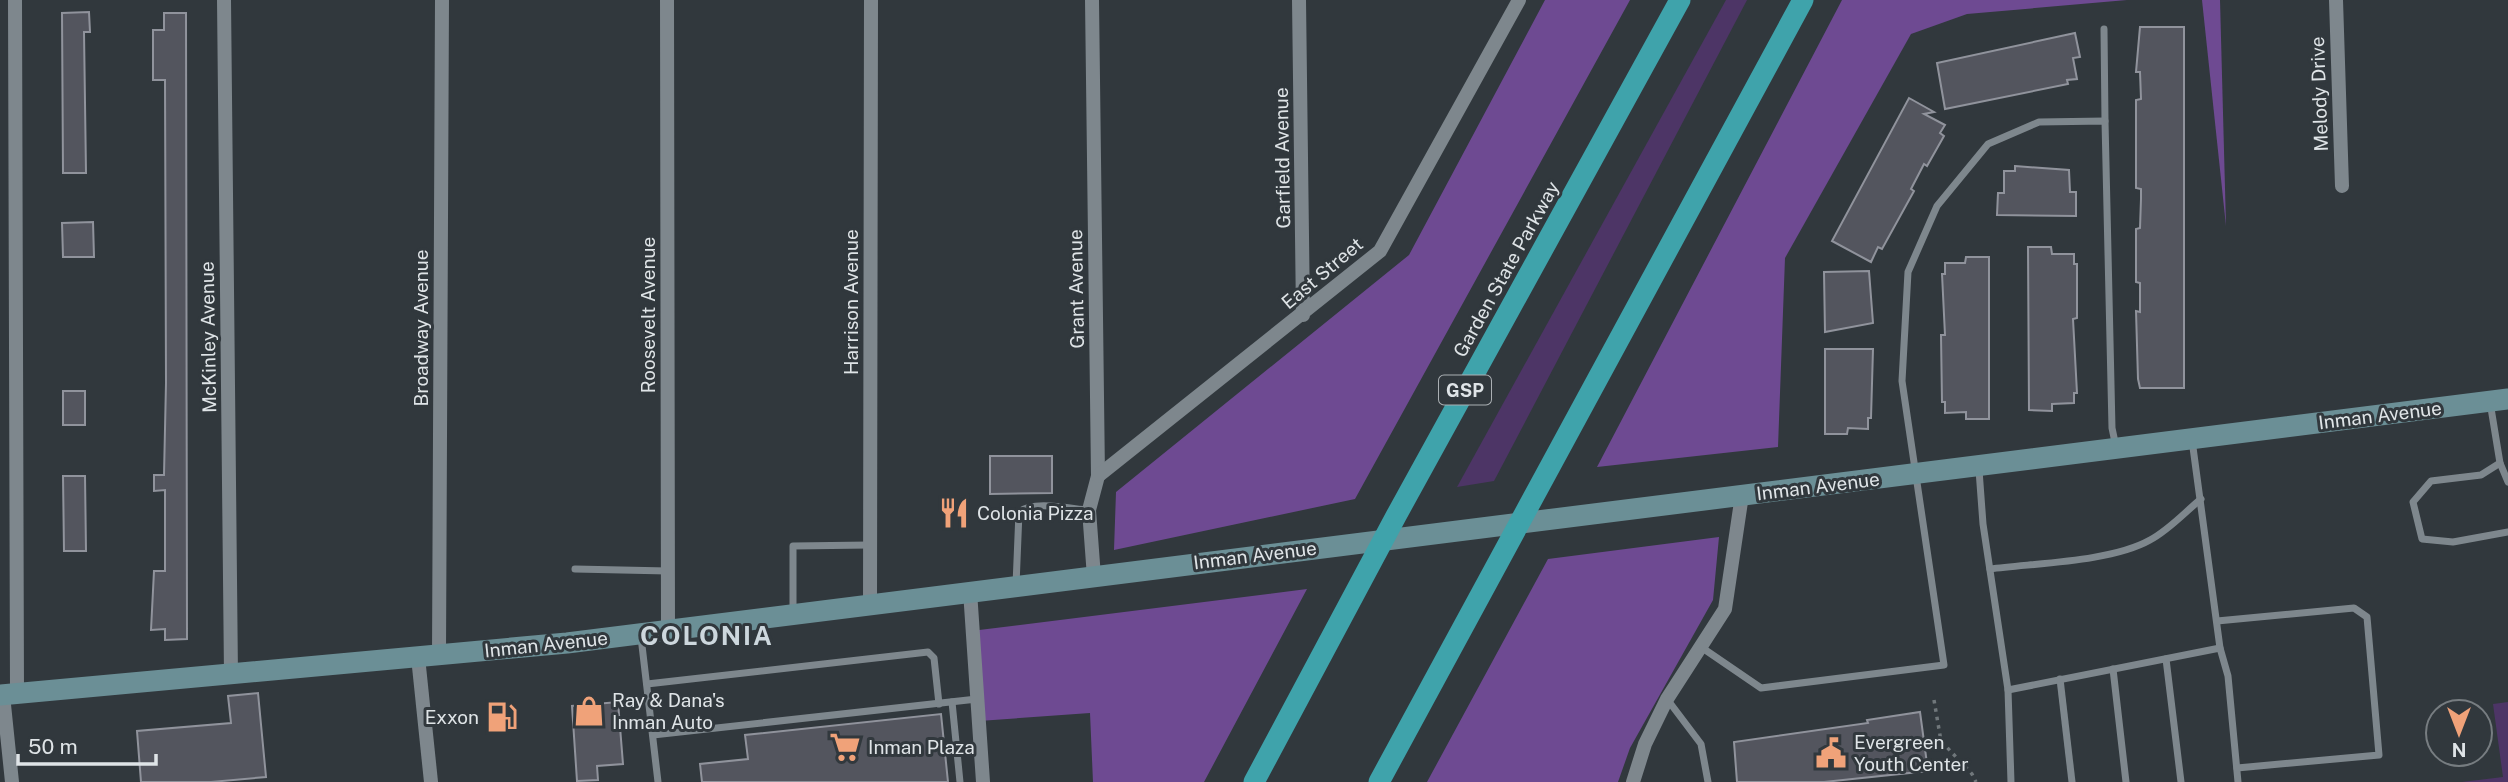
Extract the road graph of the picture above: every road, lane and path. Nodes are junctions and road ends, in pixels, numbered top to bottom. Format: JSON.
{"nodes":[{"id":1,"x":15,"y":0,"type":"edge"},
{"id":2,"x":224,"y":0,"type":"edge"},
{"id":3,"x":442,"y":0,"type":"edge"},
{"id":4,"x":667,"y":0,"type":"edge"},
{"id":5,"x":871,"y":0,"type":"edge"},
{"id":6,"x":1092,"y":0,"type":"edge"},
{"id":7,"x":1299,"y":0,"type":"edge"},
{"id":8,"x":1518,"y":0,"type":"edge"},
{"id":9,"x":1680,"y":0,"type":"edge"},
{"id":10,"x":1803,"y":0,"type":"edge"},
{"id":11,"x":2336,"y":0,"type":"edge"},
{"id":12,"x":2104,"y":29,"type":"dead end"},
{"id":13,"x":2105,"y":121,"type":"junction"},
{"id":14,"x":2342,"y":186,"type":"dead end"},
{"id":15,"x":1303,"y":315,"type":"junction"},
{"id":16,"x":2499,"y":400,"type":"edge"},
{"id":17,"x":2192,"y":439,"type":"junction"},
{"id":18,"x":2117,"y":449,"type":"junction"},
{"id":19,"x":2500,"y":463,"type":"junction"},
{"id":20,"x":1978,"y":466,"type":"junction"},
{"id":21,"x":1917,"y":474,"type":"junction"},
{"id":22,"x":1098,"y":476,"type":"junction"},
{"id":23,"x":2508,"y":482,"type":"edge"},
{"id":24,"x":1742,"y":495,"type":"junction"},
{"id":25,"x":2202,"y":499,"type":"junction"},
{"id":26,"x":1089,"y":510,"type":"junction"},
{"id":27,"x":2508,"y":532,"type":"edge"},
{"id":28,"x":870,"y":545,"type":"junction"},
{"id":29,"x":575,"y":569,"type":"dead end"},
{"id":30,"x":1990,"y":569,"type":"junction"},
{"id":31,"x":668,"y":570,"type":"junction"},
{"id":32,"x":1094,"y":577,"type":"junction"},
{"id":33,"x":1016,"y":586,"type":"junction"},
{"id":34,"x":970,"y":591,"type":"junction"},
{"id":35,"x":870,"y":604,"type":"junction"},
{"id":36,"x":793,"y":614,"type":"junction"},
{"id":37,"x":2217,"y":621,"type":"junction"},
{"id":38,"x":668,"y":630,"type":"junction"},
{"id":39,"x":640,"y":634,"type":"junction"},
{"id":40,"x":1701,"y":647,"type":"junction"},
{"id":41,"x":2220,"y":648,"type":"junction"},
{"id":42,"x":428,"y":656,"type":"junction"},
{"id":43,"x":2165,"y":659,"type":"junction"},
{"id":44,"x":2113,"y":669,"type":"junction"},
{"id":45,"x":231,"y":674,"type":"junction"},
{"id":46,"x":2060,"y":679,"type":"junction"},
{"id":47,"x":647,"y":684,"type":"junction"},
{"id":48,"x":2008,"y":690,"type":"junction"},
{"id":49,"x":7,"y":694,"type":"edge"},
{"id":50,"x":977,"y":699,"type":"junction"},
{"id":51,"x":1667,"y":699,"type":"junction"},
{"id":52,"x":1934,"y":700,"type":"dead end"},
{"id":53,"x":952,"y":702,"type":"junction"},
{"id":54,"x":939,"y":704,"type":"junction"},
{"id":55,"x":653,"y":735,"type":"junction"},
{"id":56,"x":2237,"y":768,"type":"junction"},
{"id":57,"x":12,"y":782,"type":"edge"},
{"id":58,"x":431,"y":782,"type":"edge"},
{"id":59,"x":658,"y":782,"type":"edge"},
{"id":60,"x":960,"y":782,"type":"edge"},
{"id":61,"x":983,"y":782,"type":"edge"},
{"id":62,"x":1254,"y":782,"type":"edge"},
{"id":63,"x":1379,"y":782,"type":"edge"},
{"id":64,"x":1633,"y":782,"type":"edge"},
{"id":65,"x":1708,"y":782,"type":"edge"},
{"id":66,"x":1976,"y":782,"type":"edge"},
{"id":67,"x":2011,"y":782,"type":"edge"},
{"id":68,"x":2072,"y":782,"type":"edge"},
{"id":69,"x":2126,"y":782,"type":"edge"},
{"id":70,"x":2181,"y":782,"type":"edge"},
{"id":71,"x":2238,"y":782,"type":"edge"}],
"edges":[{"from":1,"to":49,"type":"street"},
{"from":2,"to":45,"type":"street","name":"McKinley Avenue"},
{"from":3,"to":42,"type":"street","name":"Broadway Avenue"},
{"from":4,"to":31,"type":"street","name":"Roosevelt Avenue"},
{"from":5,"to":28,"type":"street","name":"Harrison Avenue"},
{"from":6,"to":22,"type":"street","name":"Grant Avenue"},
{"from":7,"to":15,"type":"street","name":"Garfield Avenue"},
{"from":8,"to":15,"type":"street","name":"East Street"},
{"from":9,"to":62,"type":"highway","name":"Garden State Parkway","number":"GSP"},
{"from":10,"to":63,"type":"highway"},
{"from":11,"to":14,"type":"street","name":"Melody Drive"},
{"from":12,"to":13,"type":"lane"},
{"from":13,"to":18,"type":"lane"},
{"from":13,"to":21,"type":"lane"},
{"from":15,"to":22,"type":"street","name":"East Street"},
{"from":16,"to":17,"type":"main road","name":"Inman Avenue"},
{"from":16,"to":19,"type":"lane"},
{"from":17,"to":18,"type":"main road","name":"Inman Avenue"},
{"from":17,"to":25,"type":"lane"},
{"from":18,"to":20,"type":"main road","name":"Inman Avenue"},
{"from":19,"to":23,"type":"lane"},
{"from":19,"to":27,"type":"lane"},
{"from":20,"to":21,"type":"main road","name":"Inman Avenue"},
{"from":20,"to":30,"type":"lane"},
{"from":21,"to":24,"type":"main road","name":"Inman Avenue"},
{"from":21,"to":40,"type":"lane"},
{"from":22,"to":26,"type":"street","name":"Grant Avenue"},
{"from":24,"to":32,"type":"main road","name":"Inman Avenue"},
{"from":24,"to":40,"type":"street"},
{"from":25,"to":30,"type":"lane"},
{"from":25,"to":37,"type":"lane"},
{"from":26,"to":32,"type":"street","name":"Grant Avenue"},
{"from":26,"to":33,"type":"lane"},
{"from":28,"to":35,"type":"street","name":"Harrison Avenue"},
{"from":28,"to":36,"type":"lane"},
{"from":29,"to":31,"type":"lane"},
{"from":30,"to":48,"type":"lane"},
{"from":31,"to":38,"type":"street","name":"Roosevelt Avenue"},
{"from":32,"to":33,"type":"main road","name":"Inman Avenue"},
{"from":33,"to":34,"type":"main road","name":"Inman Avenue"},
{"from":34,"to":35,"type":"main road","name":"Inman Avenue"},
{"from":34,"to":50,"type":"street"},
{"from":35,"to":36,"type":"main road","name":"Inman Avenue"},
{"from":36,"to":38,"type":"main road","name":"Inman Avenue"},
{"from":37,"to":41,"type":"lane"},
{"from":37,"to":56,"type":"lane"},
{"from":38,"to":39,"type":"main road","name":"Inman Avenue"},
{"from":39,"to":42,"type":"main road","name":"Inman Avenue"},
{"from":39,"to":47,"type":"lane"},
{"from":40,"to":51,"type":"street"},
{"from":41,"to":43,"type":"lane"},
{"from":41,"to":56,"type":"lane"},
{"from":42,"to":45,"type":"main road","name":"Inman Avenue"},
{"from":42,"to":58,"type":"street","name":"Broadway Avenue"},
{"from":43,"to":44,"type":"lane"},
{"from":43,"to":70,"type":"lane"},
{"from":44,"to":46,"type":"lane"},
{"from":44,"to":69,"type":"lane"},
{"from":45,"to":49,"type":"main road","name":"Inman Avenue"},
{"from":46,"to":48,"type":"lane"},
{"from":46,"to":68,"type":"lane"},
{"from":47,"to":54,"type":"lane"},
{"from":47,"to":55,"type":"lane"},
{"from":48,"to":67,"type":"lane"},
{"from":49,"to":57,"type":"street"},
{"from":50,"to":53,"type":"lane"},
{"from":50,"to":61,"type":"street"},
{"from":51,"to":64,"type":"street"},
{"from":51,"to":65,"type":"lane"},
{"from":52,"to":66,"type":"path"},
{"from":53,"to":54,"type":"lane"},
{"from":53,"to":60,"type":"lane"},
{"from":54,"to":55,"type":"lane"},
{"from":55,"to":59,"type":"lane"},
{"from":56,"to":71,"type":"lane"}]}
